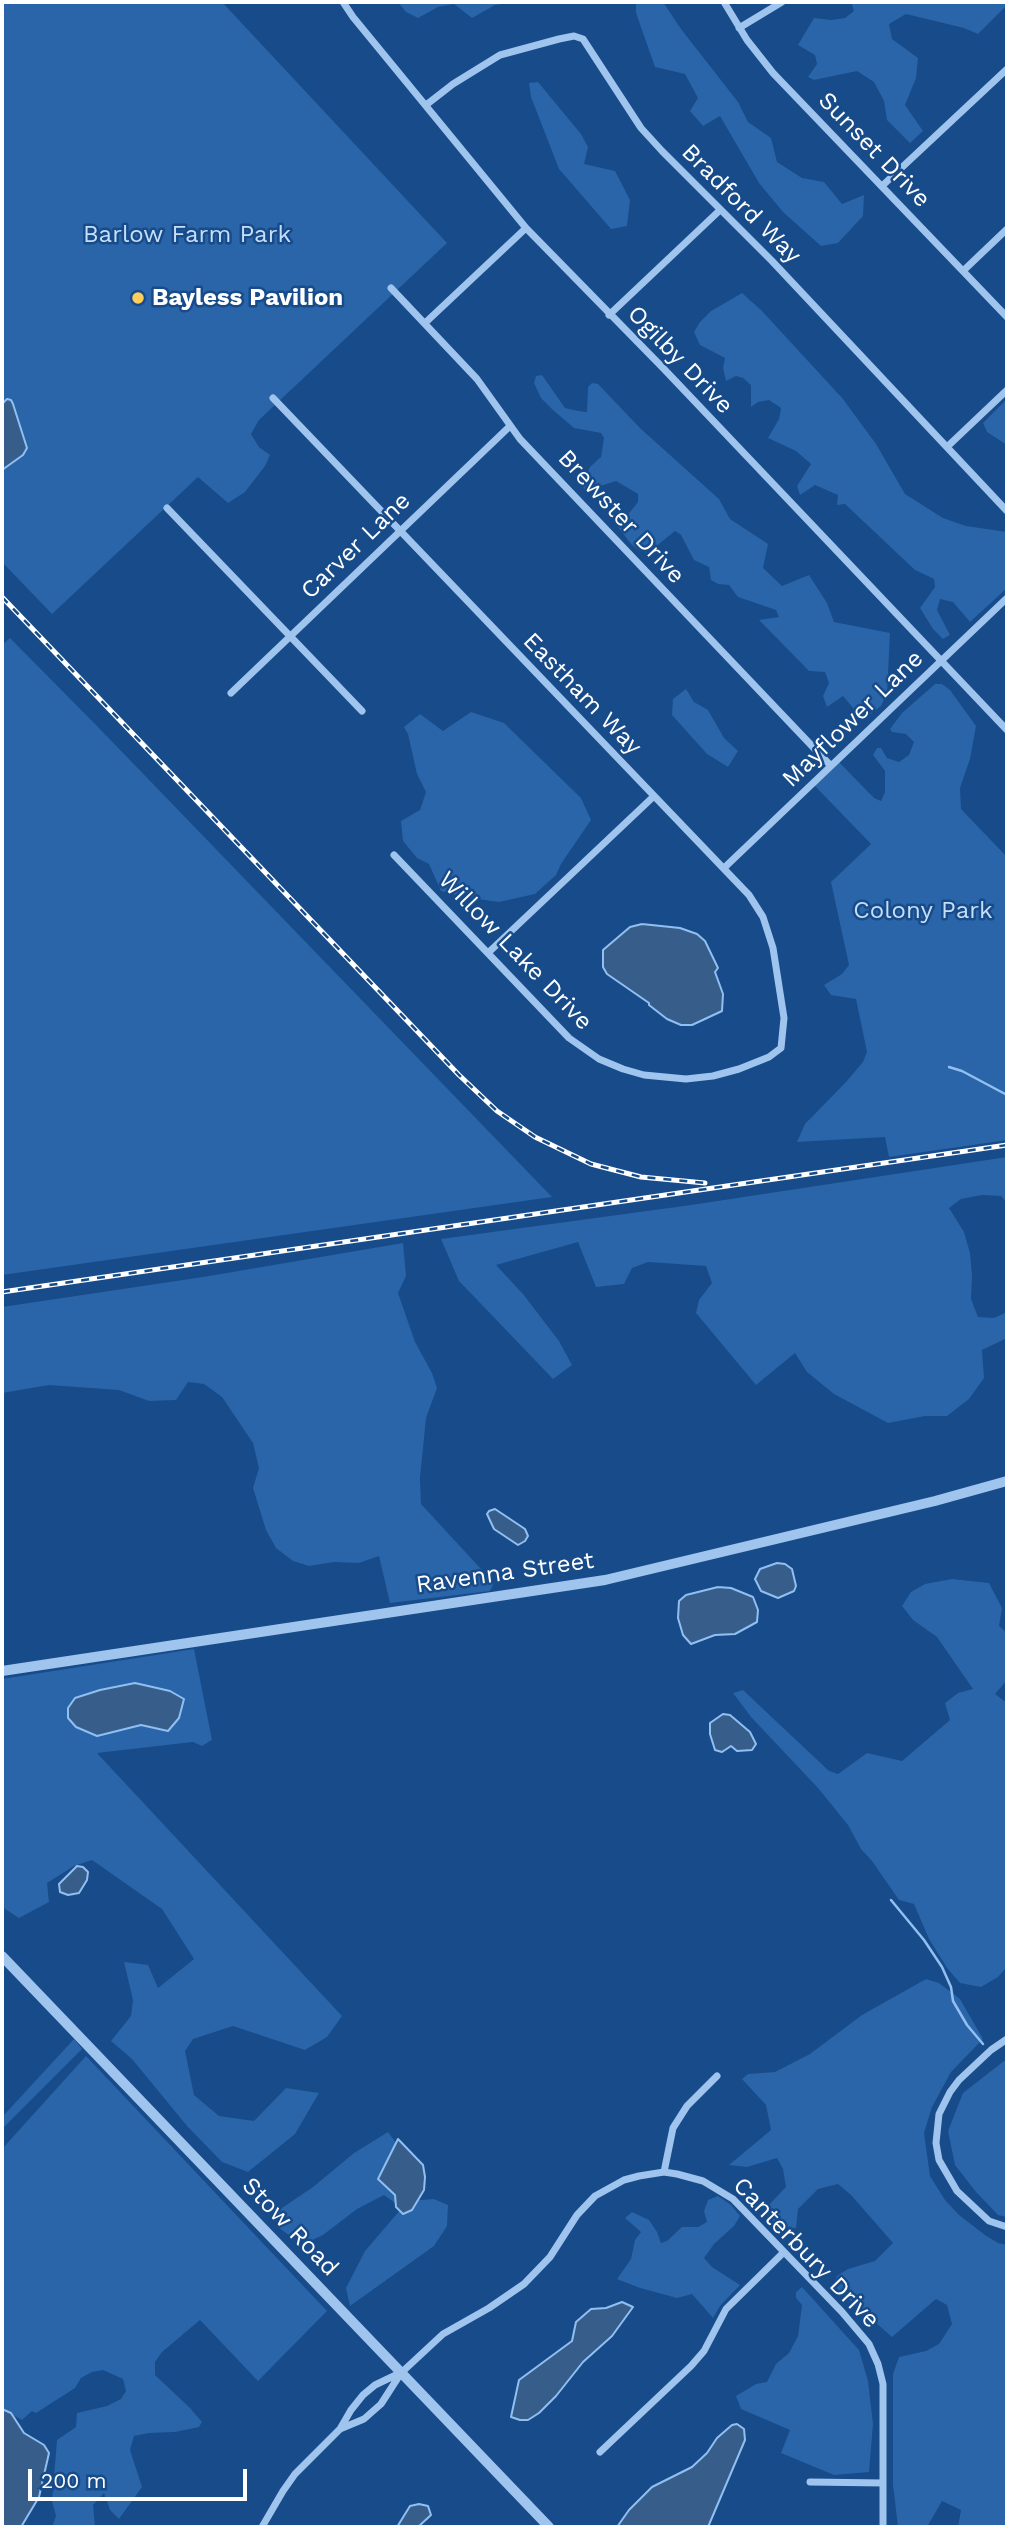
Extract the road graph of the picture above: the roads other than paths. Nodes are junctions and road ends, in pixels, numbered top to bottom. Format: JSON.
{"nodes":[{"id":1,"x":343,"y":2,"type":"edge"},
{"id":2,"x":724,"y":2,"type":"edge"},
{"id":3,"x":782,"y":2,"type":"edge"},
{"id":4,"x":739,"y":27,"type":"junction"},
{"id":5,"x":1007,"y":69,"type":"edge"},
{"id":6,"x":426,"y":105,"type":"junction"},
{"id":7,"x":882,"y":186,"type":"junction"},
{"id":8,"x":719,"y":211,"type":"junction"},
{"id":9,"x":526,"y":228,"type":"junction"},
{"id":10,"x":1007,"y":229,"type":"edge"},
{"id":11,"x":963,"y":271,"type":"junction"},
{"id":12,"x":391,"y":288,"type":"dead end"},
{"id":13,"x":609,"y":315,"type":"junction"},
{"id":14,"x":1007,"y":317,"type":"edge"},
{"id":15,"x":425,"y":323,"type":"junction"},
{"id":16,"x":1007,"y":390,"type":"edge"},
{"id":17,"x":273,"y":398,"type":"dead end"},
{"id":18,"x":509,"y":427,"type":"junction"},
{"id":19,"x":948,"y":446,"type":"junction"},
{"id":20,"x":167,"y":508,"type":"dead end"},
{"id":21,"x":1007,"y":511,"type":"edge"},
{"id":22,"x":400,"y":531,"type":"junction"},
{"id":23,"x":1007,"y":598,"type":"edge"},
{"id":24,"x":290,"y":634,"type":"junction"},
{"id":25,"x":941,"y":662,"type":"junction"},
{"id":26,"x":231,"y":693,"type":"dead end"},
{"id":27,"x":362,"y":711,"type":"dead end"},
{"id":28,"x":1007,"y":730,"type":"edge"},
{"id":29,"x":831,"y":766,"type":"junction"},
{"id":30,"x":653,"y":797,"type":"junction"},
{"id":31,"x":394,"y":855,"type":"dead end"},
{"id":32,"x":724,"y":868,"type":"junction"},
{"id":33,"x":489,"y":952,"type":"junction"},
{"id":34,"x":776,"y":1053,"type":"joint"},
{"id":35,"x":1007,"y":1481,"type":"edge"},
{"id":36,"x":2,"y":1671,"type":"edge"},
{"id":37,"x":2,"y":1956,"type":"edge"},
{"id":38,"x":1007,"y":2039,"type":"edge"},
{"id":39,"x":717,"y":2076,"type":"dead end"},
{"id":40,"x":664,"y":2172,"type":"junction"},
{"id":41,"x":1007,"y":2227,"type":"edge"},
{"id":42,"x":784,"y":2252,"type":"junction"},
{"id":43,"x":401,"y":2373,"type":"junction"},
{"id":44,"x":340,"y":2429,"type":"junction"},
{"id":45,"x":600,"y":2452,"type":"dead end"},
{"id":46,"x":810,"y":2482,"type":"dead end"},
{"id":47,"x":883,"y":2483,"type":"junction"},
{"id":48,"x":262,"y":2527,"type":"edge"},
{"id":49,"x":549,"y":2527,"type":"edge"},
{"id":50,"x":883,"y":2527,"type":"edge"}],
"edges":[{"from":1,"to":6,"type":"street","name":"Ogilby Drive"},
{"from":2,"to":4,"type":"street","name":"Sunset Drive"},
{"from":3,"to":4,"type":"street"},
{"from":4,"to":7,"type":"street","name":"Sunset Drive"},
{"from":5,"to":7,"type":"street"},
{"from":6,"to":8,"type":"street","name":"Bradford Way"},
{"from":6,"to":9,"type":"street","name":"Ogilby Drive"},
{"from":7,"to":11,"type":"street","name":"Sunset Drive"},
{"from":8,"to":13,"type":"street"},
{"from":8,"to":19,"type":"street","name":"Bradford Way"},
{"from":9,"to":13,"type":"street","name":"Ogilby Drive"},
{"from":9,"to":15,"type":"street"},
{"from":10,"to":11,"type":"street"},
{"from":11,"to":14,"type":"street","name":"Sunset Drive"},
{"from":12,"to":15,"type":"street","name":"Brewster Drive"},
{"from":13,"to":25,"type":"street","name":"Ogilby Drive"},
{"from":15,"to":18,"type":"street","name":"Brewster Drive"},
{"from":16,"to":19,"type":"street"},
{"from":17,"to":22,"type":"street","name":"Eastham Way"},
{"from":18,"to":22,"type":"street","name":"Carver Lane"},
{"from":18,"to":29,"type":"street","name":"Brewster Drive"},
{"from":19,"to":21,"type":"street","name":"Bradford Way"},
{"from":20,"to":24,"type":"street"},
{"from":22,"to":24,"type":"street","name":"Carver Lane"},
{"from":22,"to":30,"type":"street","name":"Eastham Way"},
{"from":23,"to":25,"type":"street","name":"Mayflower Lane"},
{"from":24,"to":26,"type":"street","name":"Carver Lane"},
{"from":24,"to":27,"type":"street"},
{"from":25,"to":28,"type":"street","name":"Ogilby Drive"},
{"from":25,"to":29,"type":"street","name":"Mayflower Lane"},
{"from":29,"to":32,"type":"street","name":"Mayflower Lane"},
{"from":30,"to":32,"type":"street","name":"Eastham Way"},
{"from":30,"to":33,"type":"street"},
{"from":31,"to":33,"type":"street","name":"Willow Lake Drive"},
{"from":32,"to":34,"type":"street","name":"Eastham Way"},
{"from":33,"to":34,"type":"street","name":"Willow Lake Drive"},
{"from":35,"to":36,"type":"street","name":"Ravenna Street"},
{"from":37,"to":43,"type":"street","name":"Stow Road"},
{"from":38,"to":41,"type":"street"},
{"from":39,"to":40,"type":"street"},
{"from":40,"to":42,"type":"street","name":"Canterbury Drive"},
{"from":40,"to":43,"type":"street","name":"Canterbury Drive"},
{"from":42,"to":45,"type":"street"},
{"from":42,"to":47,"type":"street","name":"Canterbury Drive"},
{"from":43,"to":44,"type":"street","name":"Canterbury Drive"},
{"from":43,"to":44,"type":"street","name":"Canterbury Drive"},
{"from":43,"to":49,"type":"street","name":"Stow Road"},
{"from":44,"to":48,"type":"street","name":"Canterbury Drive"},
{"from":46,"to":47,"type":"street"},
{"from":47,"to":50,"type":"street","name":"Canterbury Drive"}]}
